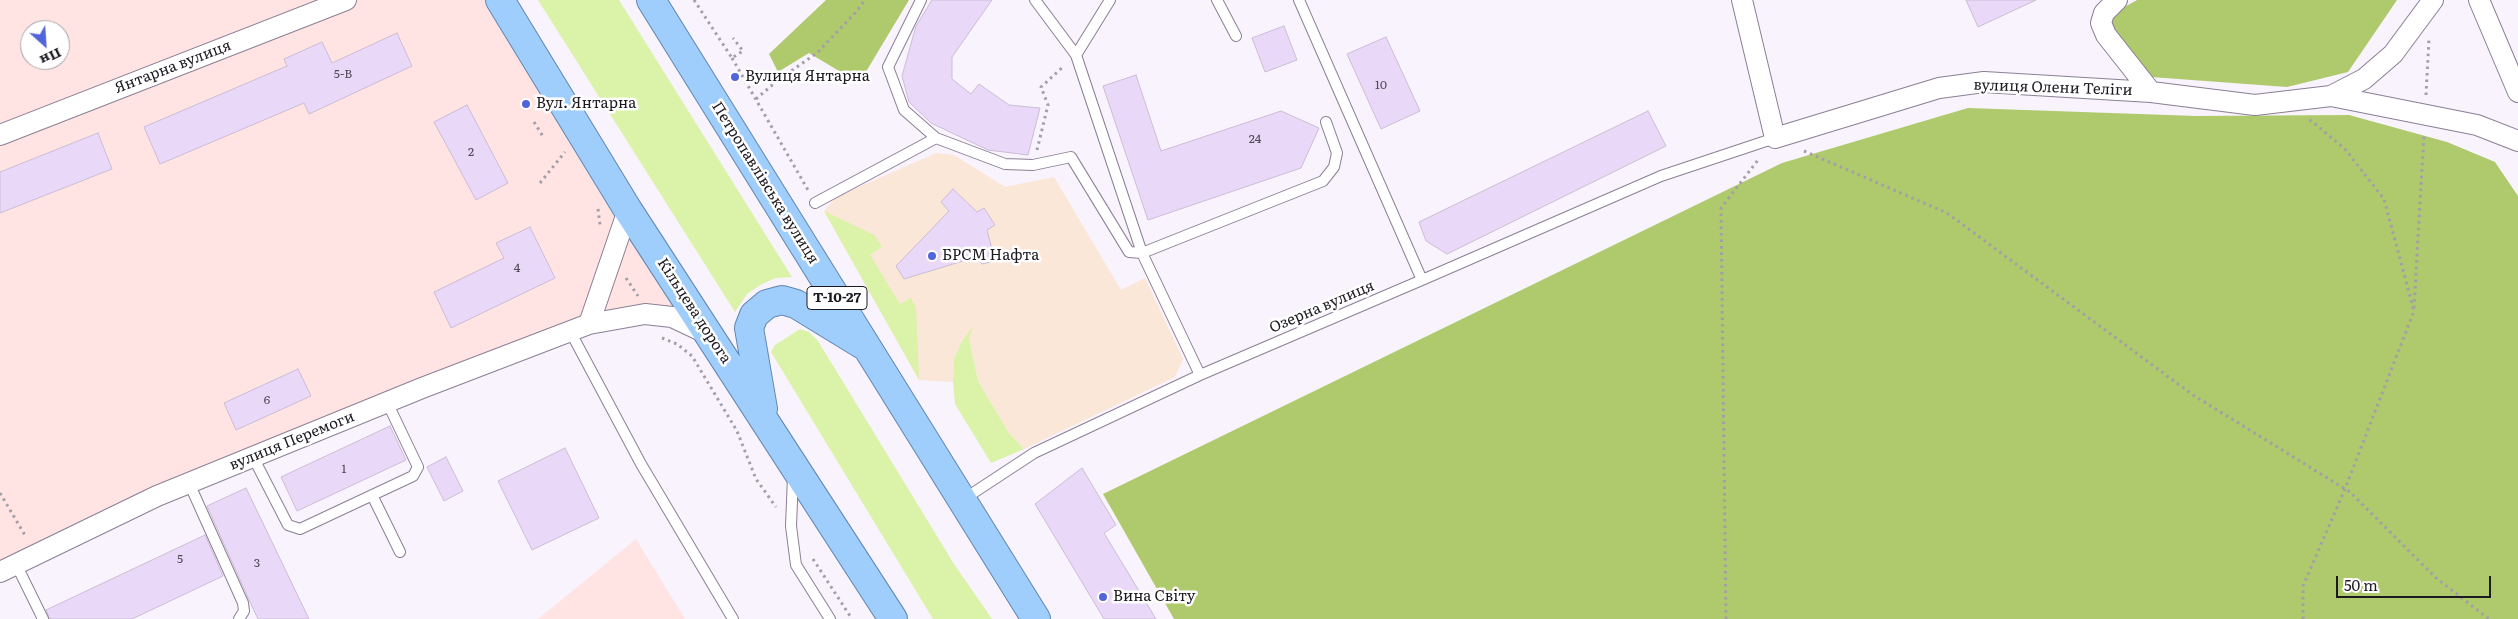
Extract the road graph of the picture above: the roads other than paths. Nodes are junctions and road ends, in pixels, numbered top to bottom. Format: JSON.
{"nodes":[{"id":1,"x":346,"y":0,"type":"edge"},
{"id":2,"x":500,"y":0,"type":"edge"},
{"id":3,"x":651,"y":0,"type":"edge"},
{"id":4,"x":921,"y":0,"type":"edge"},
{"id":5,"x":1035,"y":0,"type":"edge"},
{"id":6,"x":1110,"y":0,"type":"edge"},
{"id":7,"x":1217,"y":0,"type":"edge"},
{"id":8,"x":1299,"y":0,"type":"edge"},
{"id":9,"x":1742,"y":0,"type":"edge"},
{"id":10,"x":2117,"y":0,"type":"edge"},
{"id":11,"x":2479,"y":0,"type":"edge"},
{"id":12,"x":2432,"y":1,"type":"edge"},
{"id":13,"x":1236,"y":36,"type":"dead end"},
{"id":14,"x":1076,"y":55,"type":"junction"},
{"id":15,"x":2151,"y":92,"type":"junction"},
{"id":16,"x":2518,"y":92,"type":"edge"},
{"id":17,"x":2331,"y":96,"type":"junction"},
{"id":18,"x":1326,"y":122,"type":"dead end"},
{"id":19,"x":0,"y":134,"type":"edge"},
{"id":20,"x":936,"y":138,"type":"junction"},
{"id":21,"x":1775,"y":138,"type":"junction"},
{"id":22,"x":2518,"y":141,"type":"edge"},
{"id":23,"x":815,"y":204,"type":"road end"},
{"id":24,"x":628,"y":210,"type":"junction"},
{"id":25,"x":1142,"y":253,"type":"junction"},
{"id":26,"x":1422,"y":280,"type":"junction"},
{"id":27,"x":589,"y":324,"type":"junction"},
{"id":28,"x":570,"y":331,"type":"junction"},
{"id":29,"x":708,"y":334,"type":"junction"},
{"id":30,"x":868,"y":349,"type":"junction"},
{"id":31,"x":1200,"y":375,"type":"junction"},
{"id":32,"x":387,"y":402,"type":"junction"},
{"id":33,"x":764,"y":419,"type":"junction"},
{"id":34,"x":254,"y":457,"type":"junction"},
{"id":35,"x":794,"y":465,"type":"junction"},
{"id":36,"x":189,"y":483,"type":"junction"},
{"id":37,"x":372,"y":496,"type":"junction"},
{"id":38,"x":963,"y":500,"type":"junction"},
{"id":39,"x":400,"y":552,"type":"dead end"},
{"id":40,"x":8,"y":568,"type":"edge"},
{"id":41,"x":43,"y":619,"type":"edge"},
{"id":42,"x":239,"y":619,"type":"edge"},
{"id":43,"x":733,"y":619,"type":"edge"},
{"id":44,"x":830,"y":619,"type":"edge"},
{"id":45,"x":893,"y":619,"type":"edge"},
{"id":46,"x":1036,"y":619,"type":"edge"}],
"edges":[{"from":1,"to":19,"type":"street","name":"Янтарна вулиця"},
{"from":2,"to":24,"type":"highway","name":"Кільцева дорога"},
{"from":3,"to":30,"type":"highway","name":"Петропавлівська вулиця","number":"Т-10-27"},
{"from":4,"to":20,"type":"lane"},
{"from":5,"to":14,"type":"lane"},
{"from":6,"to":14,"type":"lane"},
{"from":7,"to":13,"type":"lane"},
{"from":8,"to":26,"type":"lane"},
{"from":9,"to":21,"type":"street"},
{"from":10,"to":15,"type":"street"},
{"from":11,"to":16,"type":"street"},
{"from":12,"to":17,"type":"street"},
{"from":14,"to":25,"type":"lane"},
{"from":15,"to":17,"type":"street","name":"вулиця Олени Теліги"},
{"from":15,"to":21,"type":"street","name":"вулиця Олени Теліги"},
{"from":17,"to":22,"type":"street"},
{"from":18,"to":25,"type":"lane"},
{"from":20,"to":23,"type":"lane"},
{"from":20,"to":25,"type":"lane"},
{"from":21,"to":26,"type":"lane","name":"Озерна вулиця"},
{"from":24,"to":27,"type":"street"},
{"from":24,"to":29,"type":"highway","name":"Кільцева дорога"},
{"from":25,"to":31,"type":"lane"},
{"from":26,"to":31,"type":"lane","name":"Озерна вулиця"},
{"from":27,"to":28,"type":"street","name":"вулиця Перемоги"},
{"from":27,"to":29,"type":"street","name":"вулиця Перемоги"},
{"from":28,"to":32,"type":"street","name":"вулиця Перемоги"},
{"from":28,"to":43,"type":"lane"},
{"from":29,"to":33,"type":"highway","name":"Кільцева дорога"},
{"from":30,"to":33,"type":"highway"},
{"from":30,"to":38,"type":"highway","name":"Петропавлівська вулиця","number":"Т-10-27"},
{"from":31,"to":38,"type":"lane","name":"Озерна вулиця"},
{"from":32,"to":34,"type":"street","name":"вулиця Перемоги"},
{"from":32,"to":37,"type":"lane"},
{"from":33,"to":35,"type":"highway","name":"Кільцева дорога"},
{"from":34,"to":36,"type":"street","name":"вулиця Перемоги"},
{"from":34,"to":37,"type":"lane"},
{"from":35,"to":44,"type":"lane"},
{"from":35,"to":45,"type":"highway","name":"Кільцева дорога"},
{"from":36,"to":40,"type":"street","name":"вулиця Перемоги"},
{"from":36,"to":42,"type":"lane"},
{"from":37,"to":39,"type":"lane"},
{"from":38,"to":46,"type":"highway","name":"Петропавлівська вулиця","number":"Т-10-27"},
{"from":40,"to":41,"type":"lane"}]}
